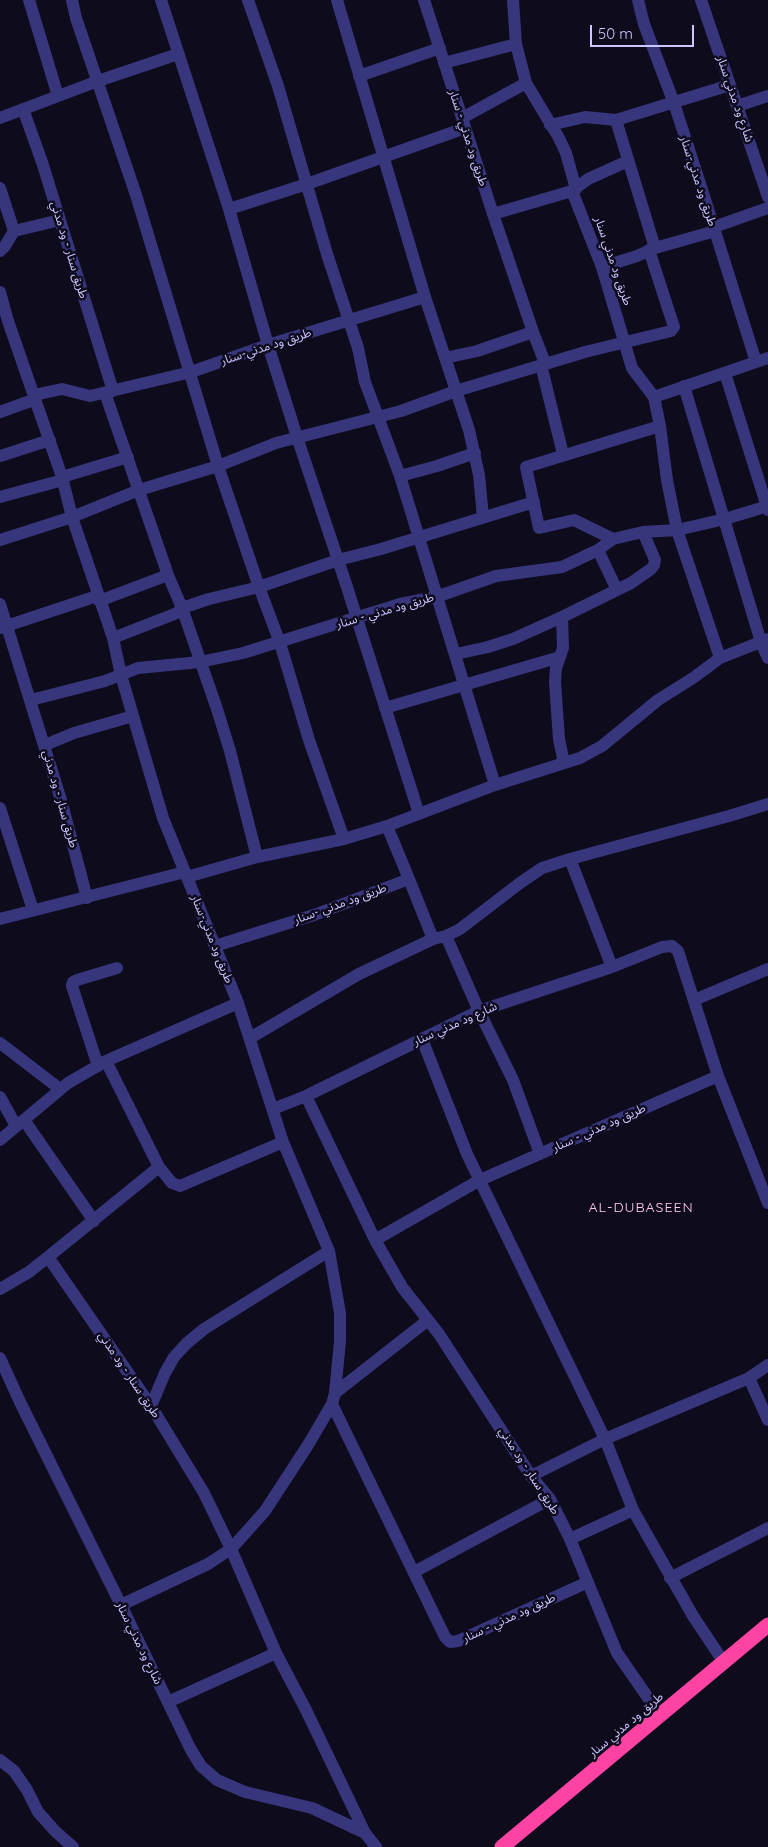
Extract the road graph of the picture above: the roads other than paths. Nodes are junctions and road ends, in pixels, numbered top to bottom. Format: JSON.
{"nodes":[{"id":1,"x":29,"y":0,"type":"edge"},
{"id":2,"x":72,"y":0,"type":"edge"},
{"id":3,"x":161,"y":0,"type":"edge"},
{"id":4,"x":248,"y":0,"type":"edge"},
{"id":5,"x":337,"y":0,"type":"edge"},
{"id":6,"x":424,"y":0,"type":"edge"},
{"id":7,"x":513,"y":0,"type":"edge"},
{"id":8,"x":638,"y":0,"type":"edge"},
{"id":9,"x":701,"y":0,"type":"edge"},
{"id":10,"x":516,"y":44,"type":"junction"},
{"id":11,"x":440,"y":48,"type":"junction"},
{"id":12,"x":178,"y":54,"type":"junction"},
{"id":13,"x":444,"y":63,"type":"junction"},
{"id":14,"x":359,"y":76,"type":"junction"},
{"id":15,"x":98,"y":81,"type":"junction"},
{"id":16,"x":526,"y":83,"type":"junction"},
{"id":17,"x":730,"y":85,"type":"junction"},
{"id":18,"x":58,"y":96,"type":"junction"},
{"id":19,"x":768,"y":96,"type":"edge"},
{"id":20,"x":674,"y":103,"type":"junction"},
{"id":21,"x":737,"y":106,"type":"junction"},
{"id":22,"x":23,"y":109,"type":"junction"},
{"id":23,"x":0,"y":118,"type":"edge"},
{"id":24,"x":616,"y":120,"type":"junction"},
{"id":25,"x":464,"y":123,"type":"junction"},
{"id":26,"x":550,"y":124,"type":"junction"},
{"id":27,"x":383,"y":156,"type":"junction"},
{"id":28,"x":628,"y":161,"type":"junction"},
{"id":29,"x":766,"y":181,"type":"edge"},
{"id":30,"x":307,"y":184,"type":"junction"},
{"id":31,"x":0,"y":188,"type":"edge"},
{"id":32,"x":574,"y":190,"type":"junction"},
{"id":33,"x":768,"y":197,"type":"edge"},
{"id":34,"x":768,"y":208,"type":"edge"},
{"id":35,"x":229,"y":209,"type":"junction"},
{"id":36,"x":493,"y":214,"type":"junction"},
{"id":37,"x":60,"y":220,"type":"junction"},
{"id":38,"x":714,"y":229,"type":"junction"},
{"id":39,"x":14,"y":231,"type":"junction"},
{"id":40,"x":652,"y":249,"type":"junction"},
{"id":41,"x":0,"y":251,"type":"edge"},
{"id":42,"x":602,"y":266,"type":"junction"},
{"id":43,"x":0,"y":292,"type":"edge"},
{"id":44,"x":425,"y":297,"type":"junction"},
{"id":45,"x":4,"y":320,"type":"edge"},
{"id":46,"x":348,"y":321,"type":"junction"},
{"id":47,"x":533,"y":332,"type":"junction"},
{"id":48,"x":624,"y":341,"type":"junction"},
{"id":49,"x":268,"y":345,"type":"junction"},
{"id":50,"x":445,"y":358,"type":"junction"},
{"id":51,"x":762,"y":360,"type":"edge"},
{"id":52,"x":543,"y":364,"type":"junction"},
{"id":53,"x":191,"y":372,"type":"junction"},
{"id":54,"x":724,"y":373,"type":"junction"},
{"id":55,"x":684,"y":386,"type":"junction"},
{"id":56,"x":456,"y":391,"type":"junction"},
{"id":57,"x":109,"y":392,"type":"junction"},
{"id":58,"x":35,"y":397,"type":"junction"},
{"id":59,"x":654,"y":397,"type":"junction"},
{"id":60,"x":0,"y":412,"type":"edge"},
{"id":61,"x":378,"y":417,"type":"junction"},
{"id":62,"x":660,"y":426,"type":"junction"},
{"id":63,"x":296,"y":437,"type":"junction"},
{"id":64,"x":50,"y":440,"type":"junction"},
{"id":65,"x":475,"y":452,"type":"junction"},
{"id":66,"x":563,"y":454,"type":"junction"},
{"id":67,"x":0,"y":456,"type":"edge"},
{"id":68,"x":128,"y":456,"type":"junction"},
{"id":69,"x":218,"y":466,"type":"junction"},
{"id":70,"x":400,"y":476,"type":"junction"},
{"id":71,"x":62,"y":478,"type":"junction"},
{"id":72,"x":139,"y":490,"type":"junction"},
{"id":73,"x":0,"y":497,"type":"edge"},
{"id":74,"x":534,"y":502,"type":"junction"},
{"id":75,"x":768,"y":507,"type":"edge"},
{"id":76,"x":72,"y":517,"type":"junction"},
{"id":77,"x":483,"y":517,"type":"junction"},
{"id":78,"x":725,"y":519,"type":"junction"},
{"id":79,"x":677,"y":530,"type":"junction"},
{"id":80,"x":643,"y":532,"type":"junction"},
{"id":81,"x":418,"y":536,"type":"junction"},
{"id":82,"x":614,"y":538,"type":"junction"},
{"id":83,"x":0,"y":540,"type":"edge"},
{"id":84,"x":598,"y":550,"type":"junction"},
{"id":85,"x":338,"y":560,"type":"junction"},
{"id":86,"x":168,"y":575,"type":"junction"},
{"id":87,"x":259,"y":587,"type":"junction"},
{"id":88,"x":617,"y":590,"type":"junction"},
{"id":89,"x":436,"y":597,"type":"junction"},
{"id":90,"x":98,"y":598,"type":"junction"},
{"id":91,"x":0,"y":604,"type":"edge"},
{"id":92,"x":182,"y":608,"type":"junction"},
{"id":93,"x":356,"y":617,"type":"junction"},
{"id":94,"x":562,"y":617,"type":"junction"},
{"id":95,"x":4,"y":627,"type":"edge"},
{"id":96,"x":113,"y":638,"type":"junction"},
{"id":97,"x":765,"y":640,"type":"edge"},
{"id":98,"x":280,"y":643,"type":"junction"},
{"id":99,"x":456,"y":654,"type":"junction"},
{"id":100,"x":560,"y":657,"type":"junction"},
{"id":101,"x":720,"y":658,"type":"junction"},
{"id":102,"x":768,"y":658,"type":"edge"},
{"id":103,"x":200,"y":662,"type":"junction"},
{"id":104,"x":121,"y":674,"type":"junction"},
{"id":105,"x":465,"y":684,"type":"junction"},
{"id":106,"x":31,"y":700,"type":"junction"},
{"id":107,"x":385,"y":708,"type":"junction"},
{"id":108,"x":133,"y":716,"type":"junction"},
{"id":109,"x":45,"y":745,"type":"junction"},
{"id":110,"x":564,"y":763,"type":"junction"},
{"id":111,"x":495,"y":785,"type":"junction"},
{"id":112,"x":768,"y":804,"type":"edge"},
{"id":113,"x":0,"y":808,"type":"edge"},
{"id":114,"x":419,"y":814,"type":"junction"},
{"id":115,"x":387,"y":826,"type":"junction"},
{"id":116,"x":344,"y":839,"type":"junction"},
{"id":117,"x":257,"y":857,"type":"junction"},
{"id":118,"x":570,"y":859,"type":"junction"},
{"id":119,"x":186,"y":874,"type":"junction"},
{"id":120,"x":409,"y":879,"type":"junction"},
{"id":121,"x":87,"y":898,"type":"junction"},
{"id":122,"x":33,"y":910,"type":"junction"},
{"id":123,"x":0,"y":919,"type":"edge"},
{"id":124,"x":446,"y":936,"type":"junction"},
{"id":125,"x":433,"y":939,"type":"junction"},
{"id":126,"x":215,"y":946,"type":"junction"},
{"id":127,"x":612,"y":967,"type":"junction"},
{"id":128,"x":117,"y":968,"type":"dead end"},
{"id":129,"x":768,"y":969,"type":"edge"},
{"id":130,"x":694,"y":1000,"type":"junction"},
{"id":131,"x":238,"y":1003,"type":"junction"},
{"id":132,"x":479,"y":1011,"type":"junction"},
{"id":133,"x":250,"y":1038,"type":"junction"},
{"id":134,"x":422,"y":1039,"type":"junction"},
{"id":135,"x":0,"y":1043,"type":"edge"},
{"id":136,"x":102,"y":1064,"type":"junction"},
{"id":137,"x":718,"y":1076,"type":"junction"},
{"id":138,"x":60,"y":1088,"type":"junction"},
{"id":139,"x":306,"y":1096,"type":"junction"},
{"id":140,"x":0,"y":1098,"type":"edge"},
{"id":141,"x":273,"y":1109,"type":"junction"},
{"id":142,"x":20,"y":1123,"type":"junction"},
{"id":143,"x":0,"y":1140,"type":"edge"},
{"id":144,"x":283,"y":1142,"type":"junction"},
{"id":145,"x":540,"y":1154,"type":"junction"},
{"id":146,"x":159,"y":1167,"type":"junction"},
{"id":147,"x":480,"y":1180,"type":"junction"},
{"id":148,"x":768,"y":1203,"type":"edge"},
{"id":149,"x":94,"y":1221,"type":"junction"},
{"id":150,"x":375,"y":1240,"type":"junction"},
{"id":151,"x":329,"y":1251,"type":"junction"},
{"id":152,"x":48,"y":1258,"type":"junction"},
{"id":153,"x":0,"y":1289,"type":"edge"},
{"id":154,"x":428,"y":1320,"type":"junction"},
{"id":155,"x":0,"y":1358,"type":"edge"},
{"id":156,"x":768,"y":1365,"type":"edge"},
{"id":157,"x":749,"y":1378,"type":"junction"},
{"id":158,"x":334,"y":1398,"type":"junction"},
{"id":159,"x":151,"y":1406,"type":"junction"},
{"id":160,"x":768,"y":1420,"type":"edge"},
{"id":161,"x":605,"y":1439,"type":"junction"},
{"id":162,"x":531,"y":1476,"type":"junction"},
{"id":163,"x":550,"y":1499,"type":"junction"},
{"id":164,"x":632,"y":1510,"type":"junction"},
{"id":165,"x":768,"y":1528,"type":"edge"},
{"id":166,"x":570,"y":1539,"type":"junction"},
{"id":167,"x":231,"y":1549,"type":"junction"},
{"id":168,"x":414,"y":1572,"type":"junction"},
{"id":169,"x":670,"y":1578,"type":"junction"},
{"id":170,"x":588,"y":1582,"type":"junction"},
{"id":171,"x":121,"y":1604,"type":"junction"},
{"id":172,"x":768,"y":1625,"type":"edge"},
{"id":173,"x":276,"y":1653,"type":"junction"},
{"id":174,"x":724,"y":1661,"type":"junction"},
{"id":175,"x":168,"y":1702,"type":"junction"},
{"id":176,"x":660,"y":1715,"type":"junction"},
{"id":177,"x":0,"y":1760,"type":"edge"},
{"id":178,"x":365,"y":1833,"type":"junction"},
{"id":179,"x":70,"y":1846,"type":"edge"},
{"id":180,"x":376,"y":1847,"type":"edge"},
{"id":181,"x":502,"y":1847,"type":"edge"}],
"edges":[{"from":1,"to":18,"type":"street"},
{"from":2,"to":15,"type":"street"},
{"from":3,"to":12,"type":"street"},
{"from":4,"to":30,"type":"street"},
{"from":5,"to":14,"type":"street"},
{"from":6,"to":11,"type":"street","name":"طريق ود مدني - سنار"},
{"from":7,"to":10,"type":"street"},
{"from":8,"to":20,"type":"street","name":"طريق ود مدني-سنار"},
{"from":9,"to":17,"type":"street","name":"شارع ود مدني سنار"},
{"from":10,"to":13,"type":"street"},
{"from":10,"to":16,"type":"street"},
{"from":11,"to":13,"type":"street","name":"طريق ود مدني - سنار"},
{"from":11,"to":14,"type":"street"},
{"from":12,"to":15,"type":"street"},
{"from":12,"to":35,"type":"street"},
{"from":13,"to":25,"type":"street","name":"طريق ود مدني - سنار"},
{"from":14,"to":27,"type":"street"},
{"from":15,"to":18,"type":"street"},
{"from":15,"to":53,"type":"street"},
{"from":16,"to":25,"type":"street"},
{"from":16,"to":26,"type":"street"},
{"from":17,"to":20,"type":"street"},
{"from":17,"to":21,"type":"street","name":"شارع ود مدني سنار"},
{"from":18,"to":22,"type":"street"},
{"from":19,"to":21,"type":"street"},
{"from":20,"to":24,"type":"street"},
{"from":20,"to":38,"type":"street","name":"طريق ود مدني-سنار"},
{"from":21,"to":29,"type":"street","name":"شارع ود مدني سنار"},
{"from":22,"to":23,"type":"street"},
{"from":22,"to":37,"type":"street","name":"طريق سنار - ود مدني"},
{"from":24,"to":26,"type":"street"},
{"from":24,"to":28,"type":"street"},
{"from":25,"to":27,"type":"street"},
{"from":25,"to":36,"type":"street","name":"طريق ود مدني - سنار"},
{"from":26,"to":32,"type":"street"},
{"from":27,"to":30,"type":"street"},
{"from":27,"to":44,"type":"street"},
{"from":28,"to":32,"type":"street"},
{"from":28,"to":40,"type":"street"},
{"from":29,"to":33,"type":"street","name":"شارع ود مدني سنار"},
{"from":30,"to":35,"type":"street"},
{"from":30,"to":46,"type":"street"},
{"from":31,"to":39,"type":"street"},
{"from":32,"to":36,"type":"street"},
{"from":32,"to":42,"type":"street","name":"طريق ود مدني سنار"},
{"from":34,"to":38,"type":"street"},
{"from":35,"to":49,"type":"street"},
{"from":36,"to":47,"type":"street","name":"طريق ود مدني - سنار"},
{"from":37,"to":39,"type":"street"},
{"from":37,"to":57,"type":"street","name":"طريق سنار - ود مدني"},
{"from":38,"to":40,"type":"street"},
{"from":38,"to":51,"type":"street","name":"طريق ود مدني-سنار"},
{"from":39,"to":41,"type":"street"},
{"from":40,"to":42,"type":"street"},
{"from":40,"to":48,"type":"street"},
{"from":42,"to":48,"type":"street","name":"طريق ود مدني سنار"},
{"from":43,"to":45,"type":"street","name":"طريق ود مدني-سنار"},
{"from":44,"to":46,"type":"street","name":"طريق ود مدني-سنار"},
{"from":44,"to":50,"type":"street"},
{"from":45,"to":58,"type":"street","name":"طريق ود مدني-سنار"},
{"from":46,"to":49,"type":"street","name":"طريق ود مدني-سنار"},
{"from":46,"to":61,"type":"street"},
{"from":47,"to":50,"type":"street"},
{"from":47,"to":52,"type":"street","name":"طريق ود مدني - سنار"},
{"from":48,"to":52,"type":"street"},
{"from":48,"to":59,"type":"street"},
{"from":49,"to":53,"type":"street","name":"طريق ود مدني-سنار"},
{"from":49,"to":63,"type":"street"},
{"from":50,"to":56,"type":"street"},
{"from":51,"to":54,"type":"street"},
{"from":52,"to":56,"type":"street"},
{"from":52,"to":66,"type":"street","name":"طريق ود مدني - سنار"},
{"from":53,"to":57,"type":"street","name":"طريق ود مدني-سنار"},
{"from":53,"to":69,"type":"street"},
{"from":54,"to":55,"type":"street"},
{"from":54,"to":75,"type":"street"},
{"from":55,"to":59,"type":"street"},
{"from":55,"to":78,"type":"street"},
{"from":56,"to":61,"type":"street"},
{"from":56,"to":65,"type":"street"},
{"from":57,"to":58,"type":"street","name":"طريق ود مدني-سنار"},
{"from":57,"to":68,"type":"street"},
{"from":58,"to":60,"type":"street"},
{"from":58,"to":64,"type":"street","name":"طريق ود مدني-سنار"},
{"from":59,"to":62,"type":"street"},
{"from":61,"to":63,"type":"street"},
{"from":61,"to":70,"type":"street"},
{"from":62,"to":66,"type":"street"},
{"from":62,"to":79,"type":"street"},
{"from":63,"to":69,"type":"street"},
{"from":63,"to":85,"type":"street"},
{"from":64,"to":67,"type":"street"},
{"from":64,"to":71,"type":"street","name":"طريق ود مدني-سنار"},
{"from":65,"to":70,"type":"street"},
{"from":65,"to":77,"type":"street"},
{"from":66,"to":74,"type":"street"},
{"from":68,"to":71,"type":"street"},
{"from":68,"to":72,"type":"street"},
{"from":69,"to":72,"type":"street"},
{"from":69,"to":87,"type":"street"},
{"from":70,"to":81,"type":"street"},
{"from":71,"to":73,"type":"street"},
{"from":71,"to":76,"type":"street","name":"طريق ود مدني-سنار"},
{"from":72,"to":76,"type":"street"},
{"from":72,"to":86,"type":"street"},
{"from":74,"to":77,"type":"street"},
{"from":74,"to":82,"type":"street"},
{"from":75,"to":78,"type":"street"},
{"from":76,"to":83,"type":"street"},
{"from":76,"to":90,"type":"street","name":"طريق ود مدني-سنار"},
{"from":77,"to":81,"type":"street"},
{"from":78,"to":79,"type":"street"},
{"from":78,"to":97,"type":"street"},
{"from":79,"to":80,"type":"street"},
{"from":79,"to":101,"type":"street"},
{"from":80,"to":82,"type":"street","name":"طريق ود مدني - سنار"},
{"from":80,"to":88,"type":"street"},
{"from":81,"to":85,"type":"street"},
{"from":81,"to":89,"type":"street"},
{"from":82,"to":84,"type":"street","name":"طريق ود مدني - سنار"},
{"from":84,"to":88,"type":"street"},
{"from":84,"to":89,"type":"street","name":"طريق ود مدني - سنار"},
{"from":85,"to":87,"type":"street"},
{"from":85,"to":93,"type":"street"},
{"from":86,"to":90,"type":"street"},
{"from":86,"to":92,"type":"street"},
{"from":87,"to":92,"type":"street"},
{"from":87,"to":98,"type":"street"},
{"from":88,"to":94,"type":"street"},
{"from":89,"to":93,"type":"street","name":"طريق ود مدني - سنار"},
{"from":89,"to":99,"type":"street"},
{"from":90,"to":95,"type":"street"},
{"from":90,"to":96,"type":"street","name":"طريق ود مدني-سنار"},
{"from":91,"to":95,"type":"street","name":"طريق سنار - ود مدني"},
{"from":92,"to":96,"type":"street"},
{"from":92,"to":103,"type":"street"},
{"from":93,"to":98,"type":"street","name":"طريق ود مدني - سنار"},
{"from":93,"to":107,"type":"street"},
{"from":94,"to":99,"type":"street"},
{"from":94,"to":100,"type":"street"},
{"from":95,"to":106,"type":"street","name":"طريق سنار - ود مدني"},
{"from":96,"to":104,"type":"street","name":"طريق ود مدني-سنار"},
{"from":97,"to":101,"type":"street"},
{"from":97,"to":102,"type":"street"},
{"from":98,"to":103,"type":"street","name":"طريق ود مدني - سنار"},
{"from":98,"to":116,"type":"street"},
{"from":99,"to":105,"type":"street"},
{"from":100,"to":105,"type":"street"},
{"from":100,"to":110,"type":"street"},
{"from":101,"to":110,"type":"street"},
{"from":103,"to":104,"type":"street","name":"طريق ود مدني - سنار"},
{"from":103,"to":117,"type":"street"},
{"from":104,"to":106,"type":"street"},
{"from":104,"to":108,"type":"street","name":"طريق ود مدني-سنار"},
{"from":105,"to":107,"type":"street"},
{"from":105,"to":111,"type":"street"},
{"from":106,"to":109,"type":"street","name":"طريق سنار - ود مدني"},
{"from":107,"to":114,"type":"street"},
{"from":108,"to":109,"type":"street"},
{"from":108,"to":119,"type":"street","name":"طريق ود مدني-سنار"},
{"from":109,"to":121,"type":"street","name":"طريق سنار - ود مدني"},
{"from":110,"to":111,"type":"street"},
{"from":111,"to":114,"type":"street"},
{"from":112,"to":118,"type":"street"},
{"from":113,"to":122,"type":"street"},
{"from":114,"to":115,"type":"street"},
{"from":115,"to":116,"type":"street"},
{"from":115,"to":120,"type":"street"},
{"from":116,"to":117,"type":"street"},
{"from":117,"to":119,"type":"street"},
{"from":118,"to":124,"type":"street"},
{"from":118,"to":127,"type":"street"},
{"from":119,"to":121,"type":"street"},
{"from":119,"to":126,"type":"street","name":"طريق ود مدني-سنار"},
{"from":120,"to":125,"type":"street"},
{"from":120,"to":126,"type":"street","name":"طريق ود مدني -سنار"},
{"from":121,"to":122,"type":"street"},
{"from":122,"to":123,"type":"street"},
{"from":124,"to":125,"type":"street"},
{"from":124,"to":132,"type":"street"},
{"from":125,"to":133,"type":"street"},
{"from":126,"to":131,"type":"street","name":"طريق ود مدني-سنار"},
{"from":127,"to":130,"type":"street","name":"شارع ود مدني سنار"},
{"from":127,"to":132,"type":"street","name":"شارع ود مدني سنار"},
{"from":128,"to":136,"type":"street"},
{"from":129,"to":130,"type":"street"},
{"from":130,"to":137,"type":"street"},
{"from":131,"to":133,"type":"street","name":"طريق ود مدني-سنار"},
{"from":131,"to":136,"type":"street"},
{"from":132,"to":134,"type":"street","name":"شارع ود مدني سنار"},
{"from":132,"to":145,"type":"street"},
{"from":133,"to":141,"type":"street","name":"طريق ود مدني-سنار"},
{"from":134,"to":139,"type":"street","name":"شارع ود مدني سنار"},
{"from":134,"to":147,"type":"street"},
{"from":135,"to":138,"type":"street"},
{"from":136,"to":138,"type":"street"},
{"from":136,"to":146,"type":"street"},
{"from":137,"to":145,"type":"street","name":"طريق ود مدني - سنار"},
{"from":137,"to":148,"type":"street"},
{"from":138,"to":142,"type":"street"},
{"from":139,"to":141,"type":"street","name":"شارع ود مدني سنار"},
{"from":139,"to":150,"type":"street","name":"طريق سنار - ود مدني"},
{"from":140,"to":142,"type":"street"},
{"from":141,"to":144,"type":"street","name":"طريق ود مدني-سنار"},
{"from":142,"to":143,"type":"street"},
{"from":142,"to":149,"type":"street"},
{"from":144,"to":146,"type":"street"},
{"from":144,"to":151,"type":"street","name":"طريق ود مدني-سنار"},
{"from":145,"to":147,"type":"street","name":"طريق ود مدني - سنار"},
{"from":146,"to":149,"type":"street"},
{"from":147,"to":150,"type":"street"},
{"from":147,"to":161,"type":"street"},
{"from":149,"to":152,"type":"street"},
{"from":150,"to":154,"type":"street","name":"طريق سنار - ود مدني"},
{"from":151,"to":158,"type":"street","name":"طريق ود مدني-سنار"},
{"from":151,"to":159,"type":"street","name":"طريق سنار - ود مدني"},
{"from":152,"to":153,"type":"street"},
{"from":152,"to":159,"type":"street","name":"طريق سنار - ود مدني"},
{"from":154,"to":158,"type":"street"},
{"from":154,"to":162,"type":"street","name":"طريق سنار - ود مدني"},
{"from":155,"to":171,"type":"street","name":"شارع ود مدني سنار"},
{"from":156,"to":157,"type":"street"},
{"from":157,"to":160,"type":"street"},
{"from":157,"to":161,"type":"street"},
{"from":158,"to":167,"type":"street"},
{"from":158,"to":168,"type":"street"},
{"from":159,"to":167,"type":"street","name":"طريق سنار - ود مدني"},
{"from":161,"to":162,"type":"street"},
{"from":161,"to":164,"type":"street"},
{"from":162,"to":163,"type":"street","name":"طريق سنار - ود مدني"},
{"from":163,"to":166,"type":"street","name":"طريق سنار - ود مدني"},
{"from":163,"to":168,"type":"street"},
{"from":164,"to":166,"type":"street"},
{"from":164,"to":169,"type":"street"},
{"from":165,"to":169,"type":"street"},
{"from":166,"to":170,"type":"street","name":"طريق سنار - ود مدني"},
{"from":167,"to":171,"type":"street"},
{"from":167,"to":173,"type":"street","name":"طريق سنار - ود مدني"},
{"from":168,"to":170,"type":"street","name":"طريق ود مدني - سنار"},
{"from":169,"to":174,"type":"street"},
{"from":170,"to":176,"type":"street","name":"طريق سنار - ود مدني"},
{"from":171,"to":175,"type":"street","name":"شارع ود مدني سنار"},
{"from":172,"to":174,"type":"highway","name":"طريق ود مدني سنار"},
{"from":173,"to":175,"type":"street"},
{"from":173,"to":178,"type":"street","name":"طريق سنار - ود مدني"},
{"from":174,"to":176,"type":"highway","name":"طريق ود مدني سنار"},
{"from":175,"to":178,"type":"street","name":"شارع ود مدني سنار"},
{"from":176,"to":181,"type":"highway","name":"طريق ود مدني سنار"},
{"from":177,"to":179,"type":"street"},
{"from":178,"to":180,"type":"street"}]}
